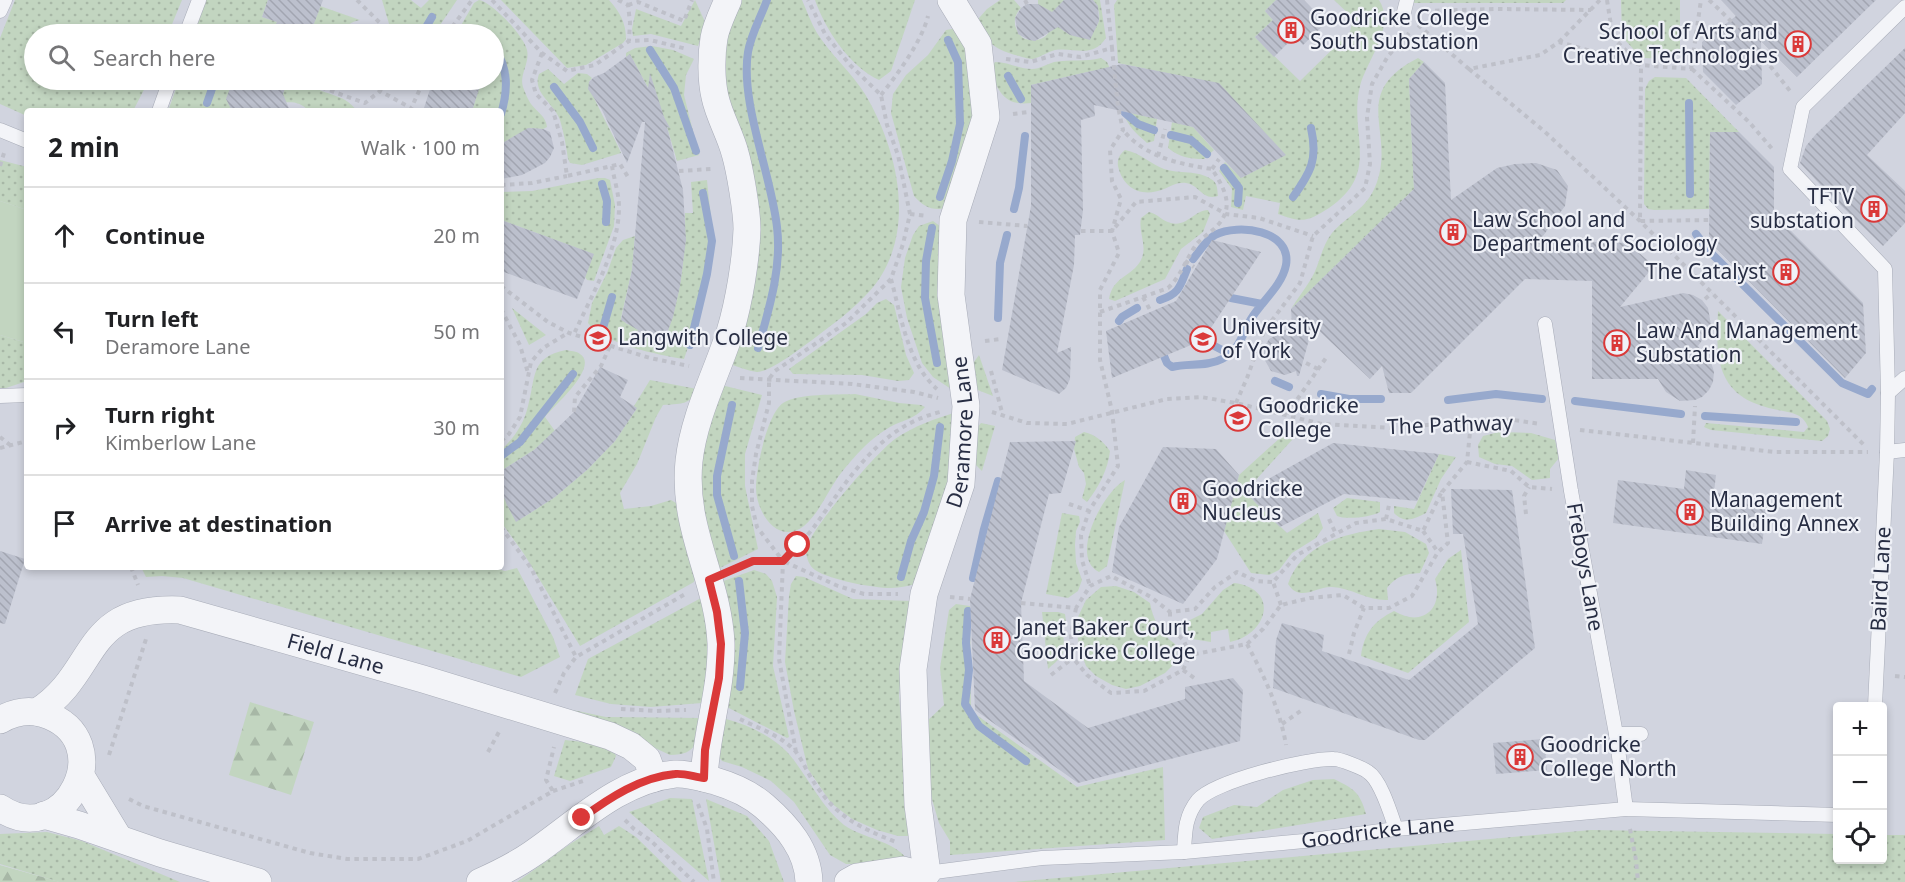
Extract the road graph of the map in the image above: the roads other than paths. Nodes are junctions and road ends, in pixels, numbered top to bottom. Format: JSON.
{"nodes":[{"id":1,"x":5,"y":0,"type":"edge"},
{"id":2,"x":199,"y":0,"type":"edge"},
{"id":3,"x":728,"y":0,"type":"edge"},
{"id":4,"x":940,"y":6,"type":"edge"},
{"id":5,"x":1905,"y":7,"type":"edge"},
{"id":6,"x":0,"y":11,"type":"edge"},
{"id":7,"x":190,"y":24,"type":"edge"},
{"id":8,"x":166,"y":90,"type":"edge"},
{"id":9,"x":160,"y":108,"type":"edge"},
{"id":10,"x":0,"y":130,"type":"edge"},
{"id":11,"x":24,"y":140,"type":"edge"},
{"id":12,"x":1545,"y":324,"type":"dead end"},
{"id":13,"x":1905,"y":378,"type":"edge"},
{"id":14,"x":1888,"y":393,"type":"junction"},
{"id":15,"x":24,"y":395,"type":"edge"},
{"id":16,"x":0,"y":396,"type":"edge"},
{"id":17,"x":1905,"y":450,"type":"edge"},
{"id":18,"x":1887,"y":452,"type":"junction"},
{"id":19,"x":1875,"y":702,"type":"edge"},
{"id":20,"x":37,"y":712,"type":"junction"},
{"id":21,"x":0,"y":720,"type":"edge"},
{"id":22,"x":1616,"y":734,"type":"junction"},
{"id":23,"x":1641,"y":734,"type":"dead end"},
{"id":24,"x":81,"y":776,"type":"junction"},
{"id":25,"x":654,"y":778,"type":"junction"},
{"id":26,"x":704,"y":778,"type":"junction"},
{"id":27,"x":0,"y":808,"type":"edge"},
{"id":28,"x":1626,"y":809,"type":"junction"},
{"id":29,"x":1833,"y":815,"type":"edge"},
{"id":30,"x":44,"y":816,"type":"junction"},
{"id":31,"x":1396,"y":829,"type":"junction"},
{"id":32,"x":118,"y":837,"type":"junction"},
{"id":33,"x":1184,"y":852,"type":"junction"},
{"id":34,"x":918,"y":876,"type":"edge"},
{"id":35,"x":258,"y":882,"type":"edge"},
{"id":36,"x":480,"y":882,"type":"edge"},
{"id":37,"x":809,"y":882,"type":"edge"},
{"id":38,"x":848,"y":882,"type":"edge"}],
"edges":[{"from":1,"to":6,"type":"lane"},
{"from":2,"to":7,"type":"lane"},
{"from":3,"to":26,"type":"street"},
{"from":4,"to":34,"type":"street","name":"Deramore Lane"},
{"from":5,"to":14,"type":"lane","name":"Baird Lane"},
{"from":8,"to":9,"type":"lane"},
{"from":10,"to":11,"type":"lane"},
{"from":12,"to":22,"type":"lane","name":"Freboys Lane"},
{"from":13,"to":14,"type":"lane"},
{"from":14,"to":18,"type":"lane","name":"Baird Lane"},
{"from":15,"to":16,"type":"lane"},
{"from":17,"to":18,"type":"lane"},
{"from":18,"to":19,"type":"lane","name":"Baird Lane"},
{"from":20,"to":21,"type":"street"},
{"from":20,"to":24,"type":"street"},
{"from":20,"to":25,"type":"street","name":"Field Lane"},
{"from":22,"to":23,"type":"lane"},
{"from":22,"to":28,"type":"lane","name":"Freboys Lane"},
{"from":24,"to":30,"type":"street"},
{"from":24,"to":32,"type":"street"},
{"from":25,"to":26,"type":"street"},
{"from":25,"to":36,"type":"street"},
{"from":26,"to":37,"type":"street"},
{"from":27,"to":30,"type":"street"},
{"from":28,"to":29,"type":"lane","name":"Goodricke Lane"},
{"from":28,"to":31,"type":"lane","name":"Goodricke Lane"},
{"from":30,"to":32,"type":"street"},
{"from":31,"to":33,"type":"lane","name":"Goodricke Lane"},
{"from":31,"to":33,"type":"lane"},
{"from":32,"to":35,"type":"street"},
{"from":33,"to":34,"type":"lane","name":"Goodricke Lane"},
{"from":34,"to":38,"type":"street","name":"Goodricke Lane"}]}
